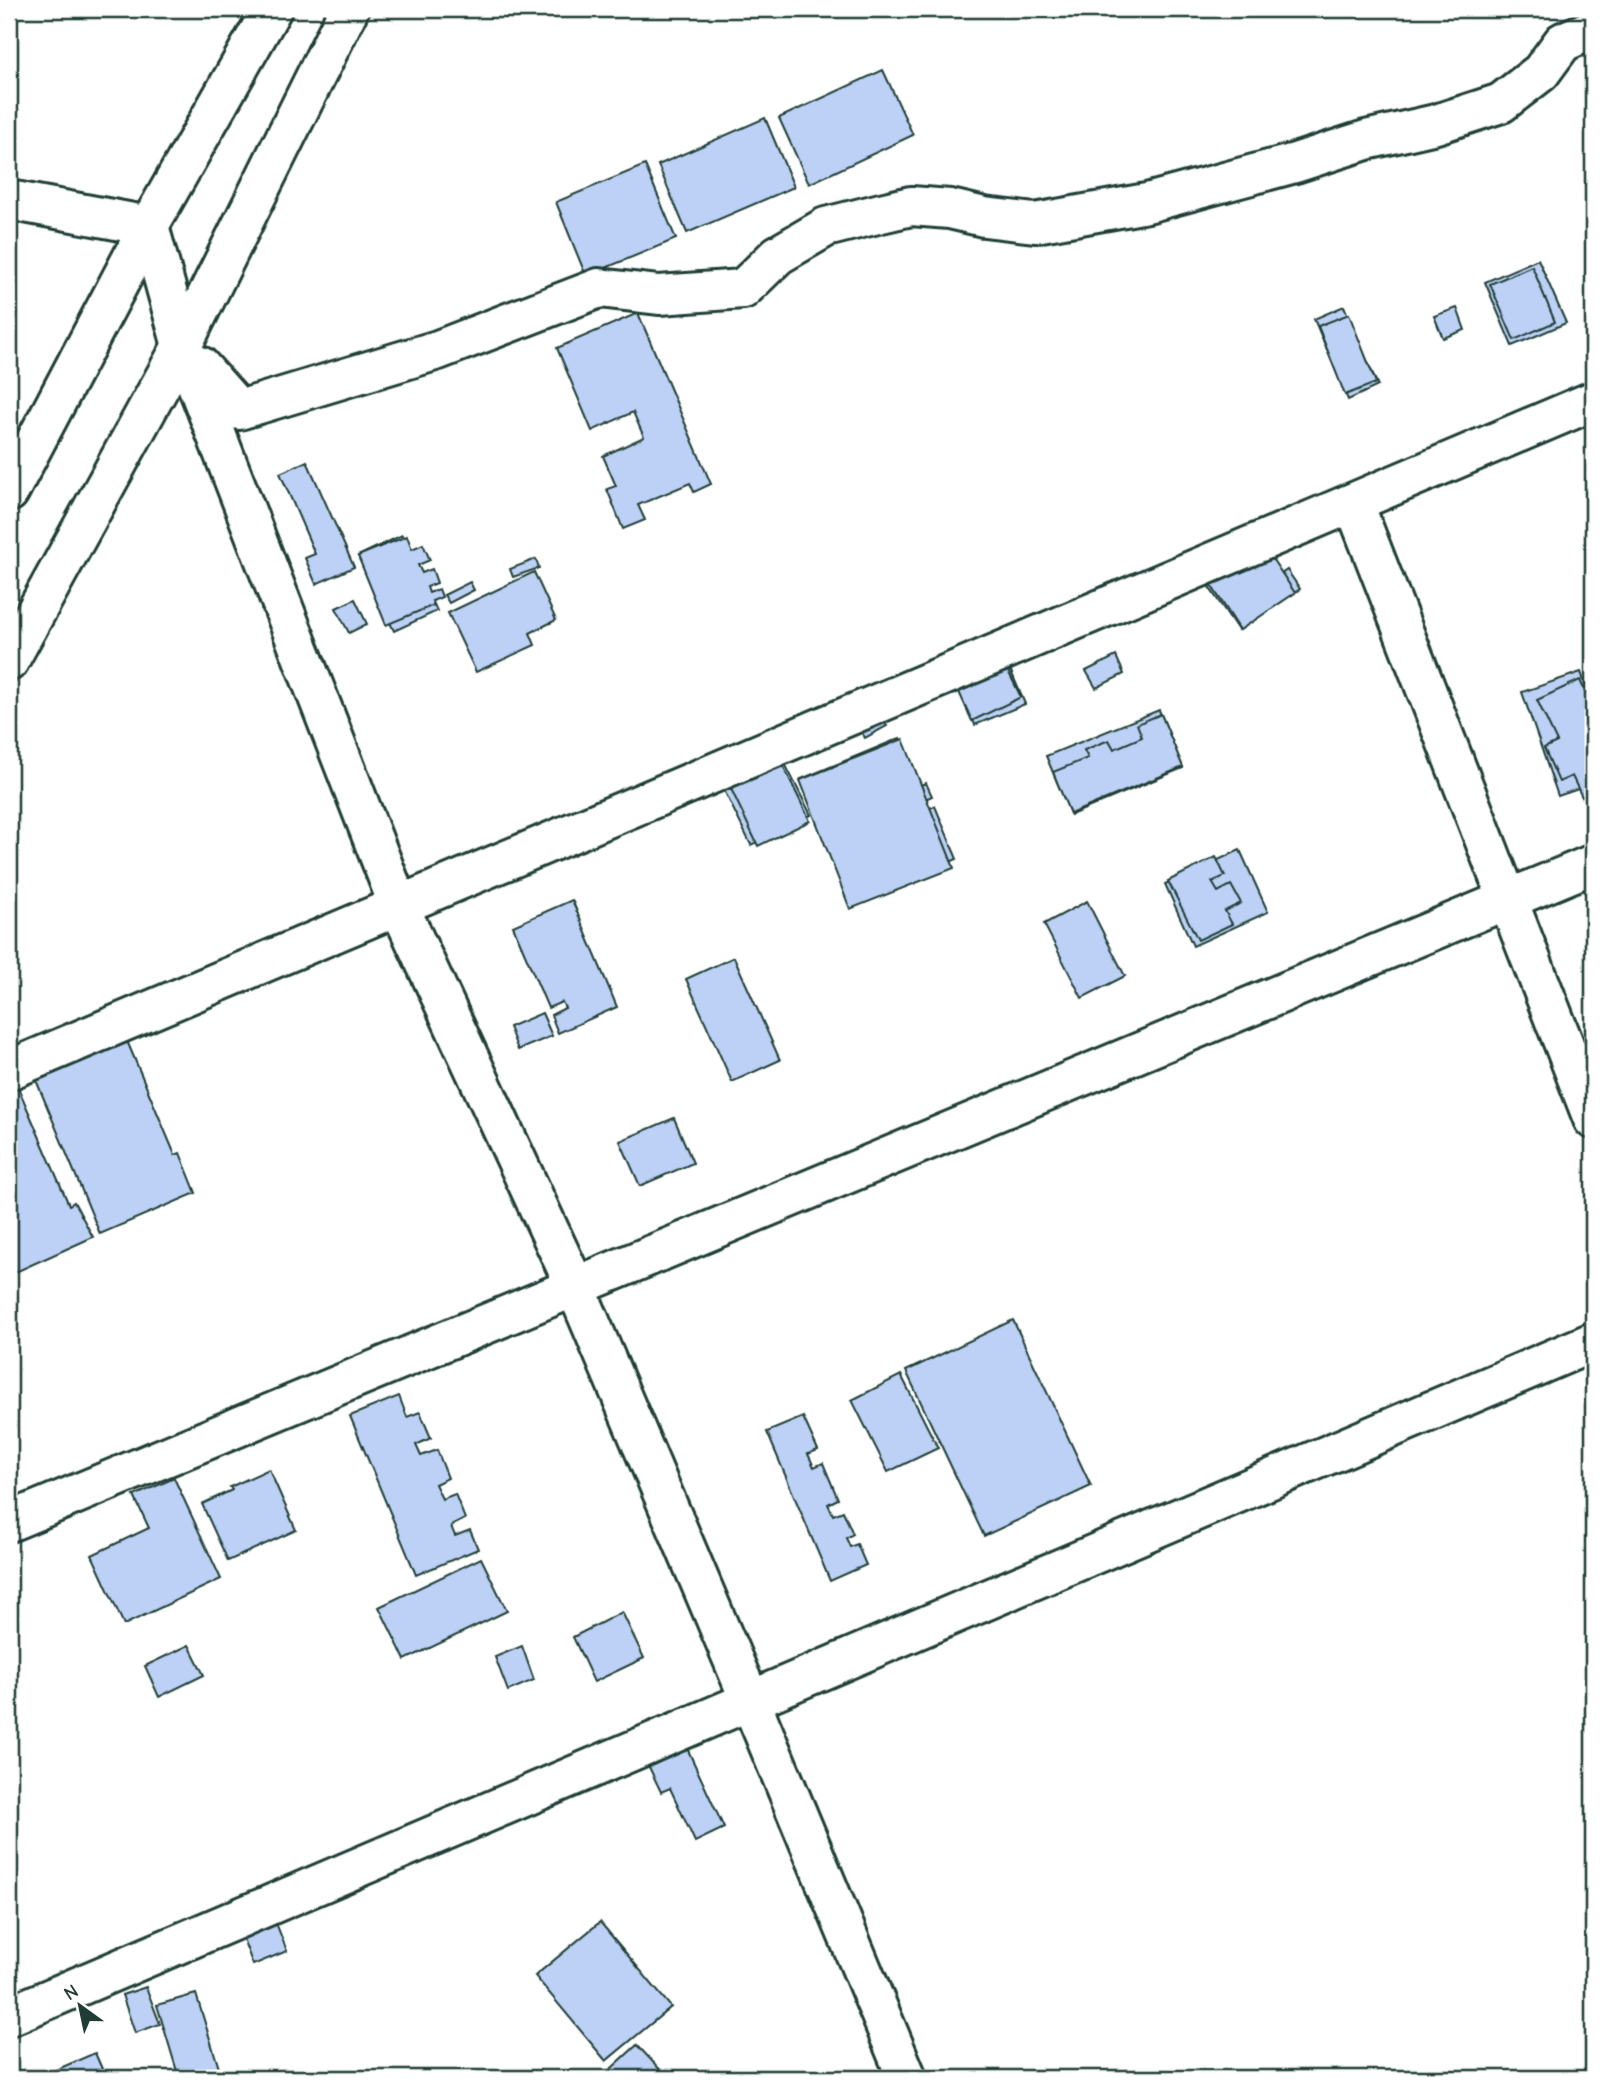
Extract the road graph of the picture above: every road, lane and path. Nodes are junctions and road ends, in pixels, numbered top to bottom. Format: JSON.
{"nodes":[{"id":1,"x":272,"y":9,"type":"edge"},
{"id":2,"x":349,"y":9,"type":"edge"},
{"id":3,"x":1593,"y":29,"type":"edge"},
{"id":4,"x":9,"y":200,"type":"edge"},
{"id":5,"x":149,"y":226,"type":"junction"},
{"id":6,"x":182,"y":346,"type":"junction"},
{"id":7,"x":1593,"y":401,"type":"edge"},
{"id":8,"x":9,"y":492,"type":"edge"},
{"id":9,"x":1354,"y":504,"type":"junction"},
{"id":10,"x":9,"y":661,"type":"edge"},
{"id":11,"x":1593,"y":864,"type":"edge"},
{"id":12,"x":1508,"y":900,"type":"junction"},
{"id":13,"x":398,"y":904,"type":"junction"},
{"id":14,"x":9,"y":1070,"type":"edge"},
{"id":15,"x":1593,"y":1119,"type":"edge"},
{"id":16,"x":575,"y":1286,"type":"junction"},
{"id":17,"x":1593,"y":1342,"type":"edge"},
{"id":18,"x":9,"y":1522,"type":"edge"},
{"id":19,"x":750,"y":1700,"type":"junction"},
{"id":20,"x":9,"y":2016,"type":"edge"},
{"id":21,"x":907,"y":2078,"type":"edge"}],
"edges":[{"from":1,"to":5,"type":"street"},
{"from":2,"to":6,"type":"street"},
{"from":3,"to":6,"type":"street"},
{"from":4,"to":5,"type":"street"},
{"from":5,"to":6,"type":"street"},
{"from":5,"to":8,"type":"street"},
{"from":6,"to":10,"type":"street"},
{"from":6,"to":13,"type":"street"},
{"from":7,"to":9,"type":"street"},
{"from":9,"to":12,"type":"street"},
{"from":9,"to":13,"type":"street"},
{"from":11,"to":12,"type":"street"},
{"from":12,"to":15,"type":"street"},
{"from":12,"to":16,"type":"street"},
{"from":13,"to":14,"type":"street"},
{"from":13,"to":16,"type":"street"},
{"from":16,"to":18,"type":"street"},
{"from":16,"to":19,"type":"street"},
{"from":17,"to":19,"type":"street"},
{"from":19,"to":20,"type":"street"},
{"from":19,"to":21,"type":"street"}]}
